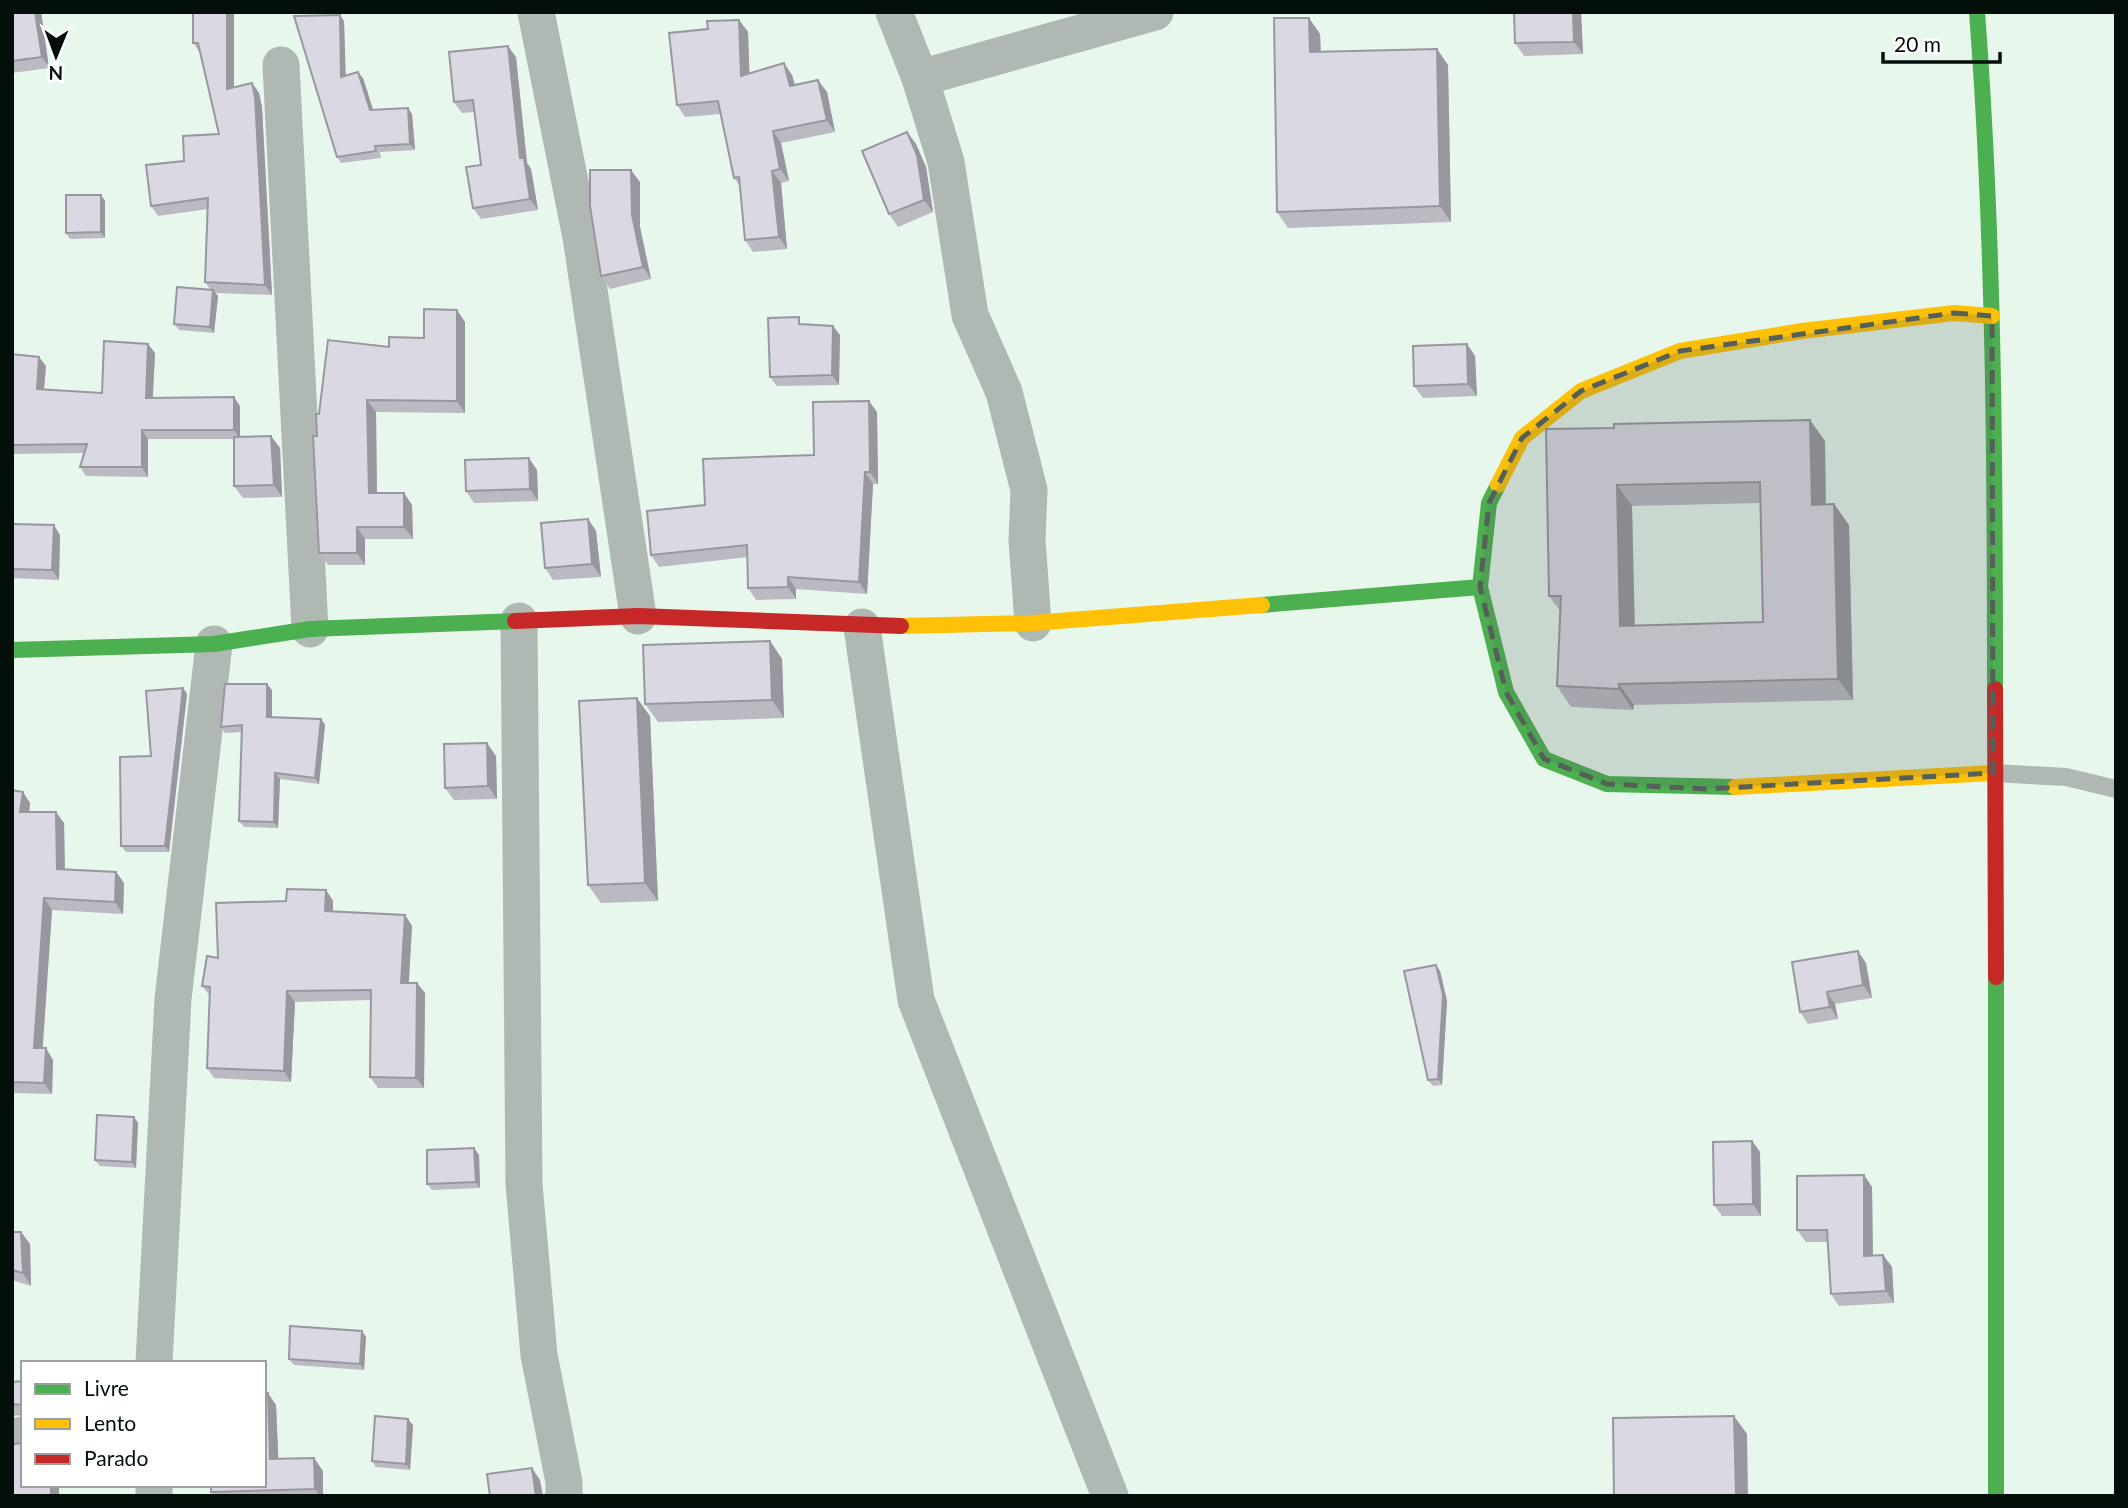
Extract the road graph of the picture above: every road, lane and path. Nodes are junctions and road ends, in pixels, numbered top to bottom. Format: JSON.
{"nodes":[{"id":1,"x":536,"y":12,"type":"edge"},
{"id":2,"x":894,"y":12,"type":"edge"},
{"id":3,"x":1155,"y":12,"type":"edge"},
{"id":4,"x":1977,"y":12,"type":"edge"},
{"id":5,"x":281,"y":65,"type":"dead end"},
{"id":6,"x":920,"y":78,"type":"junction"},
{"id":7,"x":1992,"y":316,"type":"junction"},
{"id":8,"x":1480,"y":587,"type":"junction"},
{"id":9,"x":638,"y":616,"type":"junction"},
{"id":10,"x":519,"y":621,"type":"junction"},
{"id":11,"x":1033,"y":623,"type":"junction"},
{"id":12,"x":862,"y":627,"type":"junction"},
{"id":13,"x":310,"y":629,"type":"junction"},
{"id":14,"x":214,"y":644,"type":"junction"},
{"id":15,"x":12,"y":650,"type":"edge"},
{"id":16,"x":1993,"y":773,"type":"junction"},
{"id":17,"x":2116,"y":789,"type":"edge"},
{"id":18,"x":155,"y":1361,"type":"edge"},
{"id":19,"x":564,"y":1496,"type":"edge"},
{"id":20,"x":1111,"y":1496,"type":"edge"},
{"id":21,"x":1996,"y":1496,"type":"edge"}],
"edges":[{"from":1,"to":9,"type":"street"},
{"from":2,"to":6,"type":"street"},
{"from":3,"to":6,"type":"street"},
{"from":4,"to":7,"type":"street"},
{"from":5,"to":13,"type":"street"},
{"from":6,"to":11,"type":"street"},
{"from":7,"to":8,"type":"street"},
{"from":7,"to":16,"type":"street"},
{"from":8,"to":11,"type":"street"},
{"from":8,"to":16,"type":"street"},
{"from":9,"to":10,"type":"street"},
{"from":9,"to":12,"type":"street"},
{"from":10,"to":13,"type":"street"},
{"from":10,"to":19,"type":"street"},
{"from":11,"to":12,"type":"street"},
{"from":12,"to":20,"type":"street"},
{"from":13,"to":14,"type":"street"},
{"from":14,"to":15,"type":"street"},
{"from":14,"to":18,"type":"street"},
{"from":16,"to":17,"type":"lane"},
{"from":16,"to":21,"type":"street"}]}
